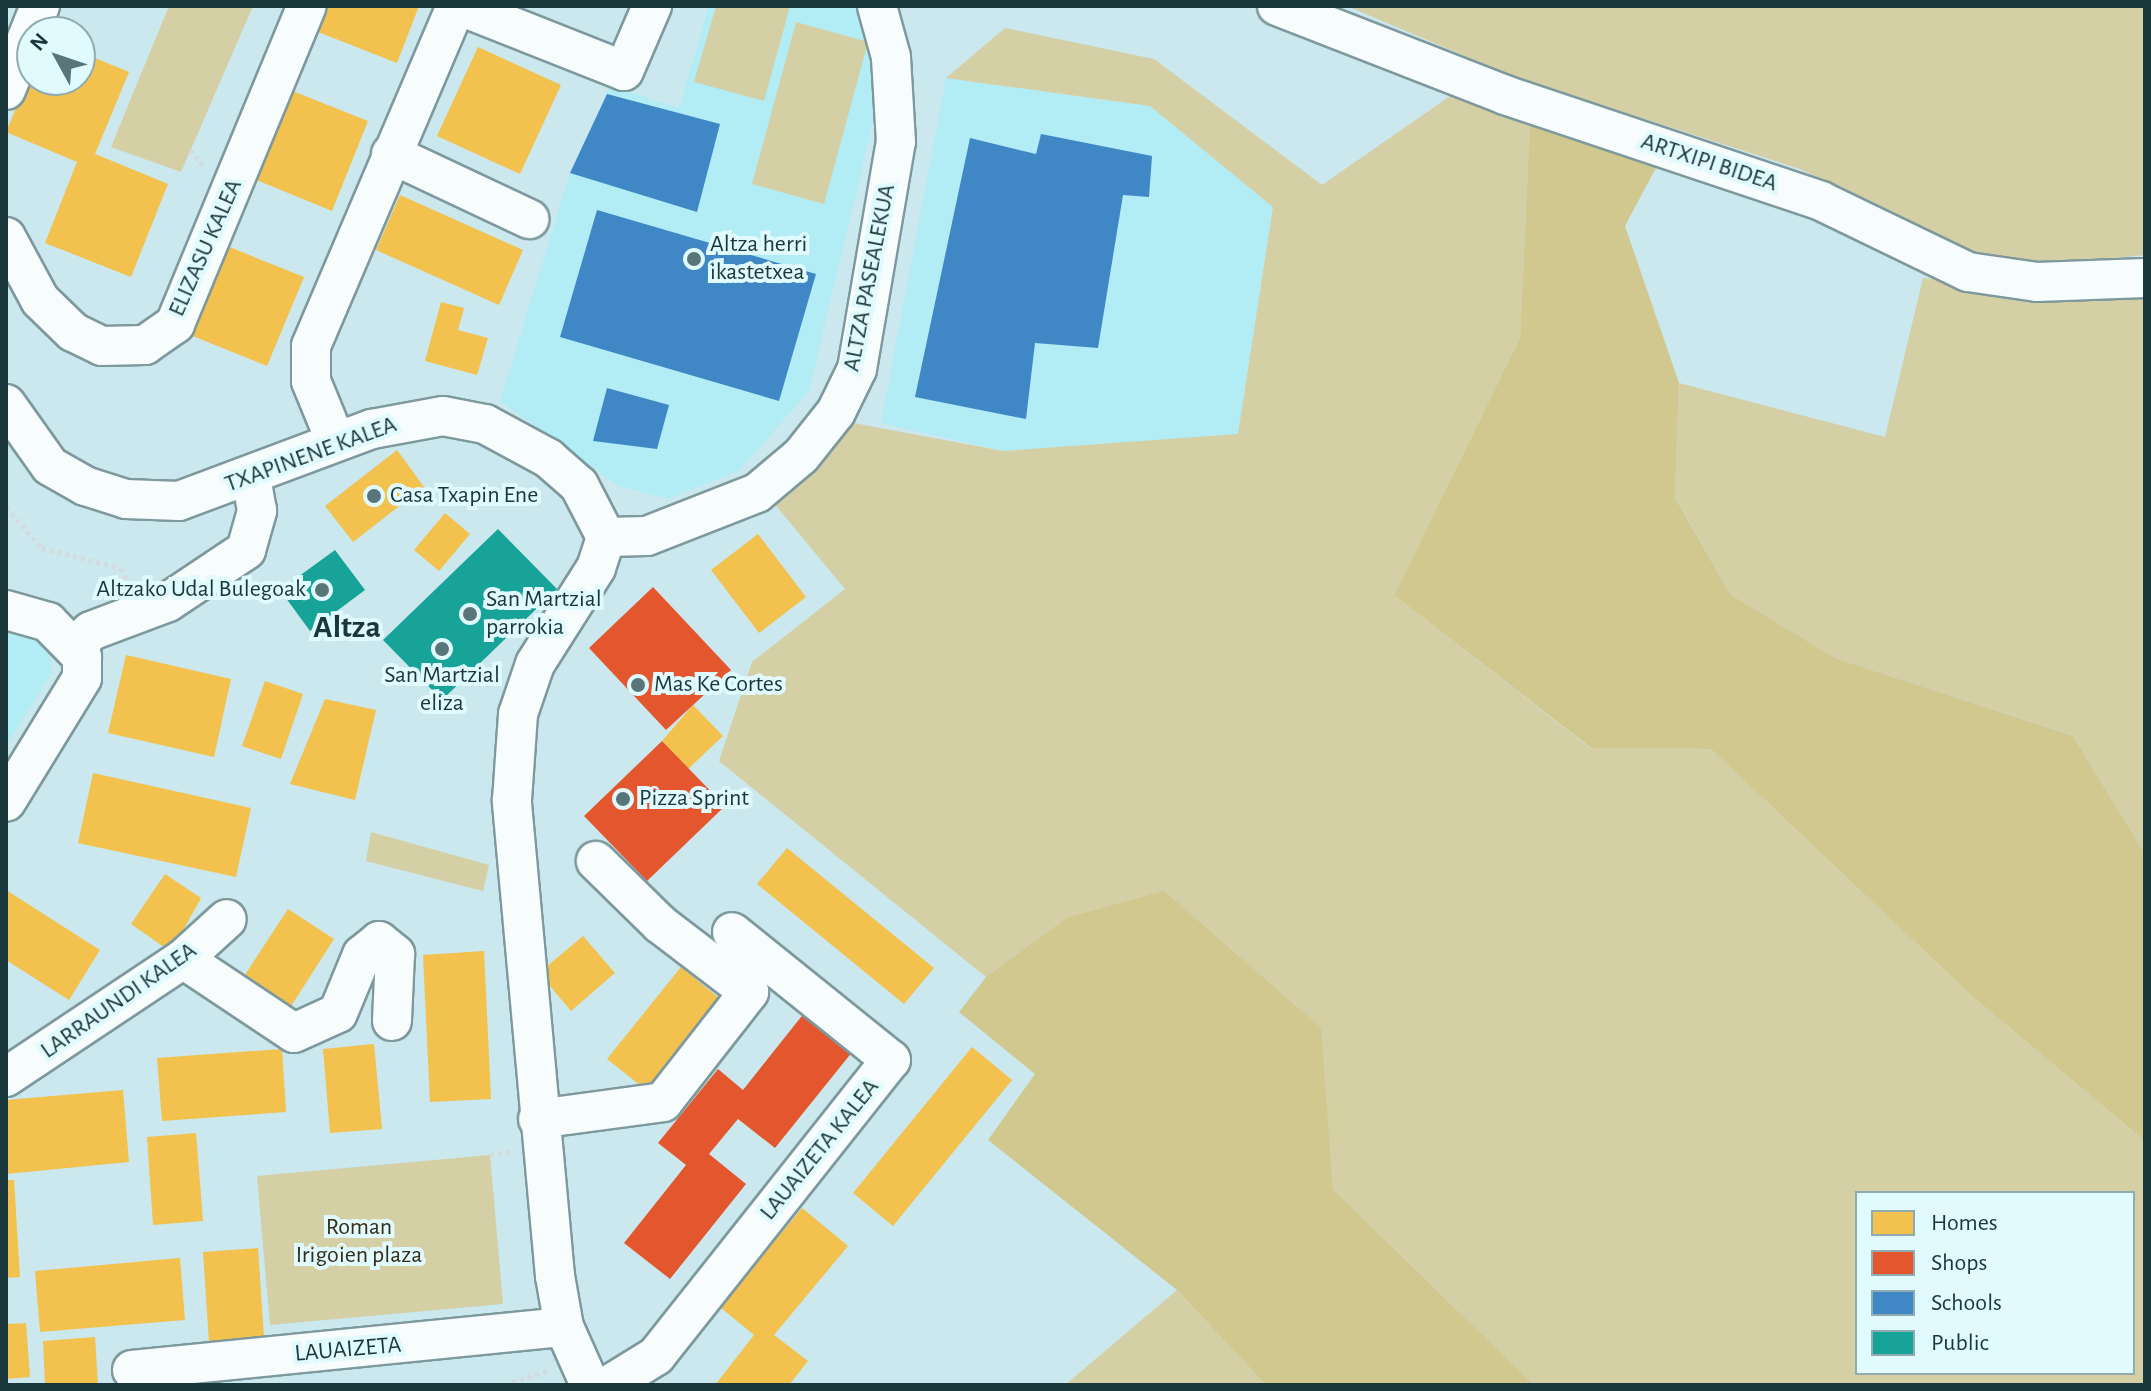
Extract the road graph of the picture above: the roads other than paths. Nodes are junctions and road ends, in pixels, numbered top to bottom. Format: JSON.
{"nodes":[{"id":1,"x":40,"y":6,"type":"edge"},
{"id":2,"x":307,"y":6,"type":"edge"},
{"id":3,"x":458,"y":6,"type":"edge"},
{"id":4,"x":652,"y":6,"type":"edge"},
{"id":5,"x":877,"y":6,"type":"edge"},
{"id":6,"x":1277,"y":6,"type":"edge"},
{"id":7,"x":6,"y":90,"type":"edge"},
{"id":8,"x":391,"y":154,"type":"junction"},
{"id":9,"x":529,"y":219,"type":"dead end"},
{"id":10,"x":6,"y":237,"type":"edge"},
{"id":11,"x":2145,"y":278,"type":"edge"},
{"id":12,"x":6,"y":404,"type":"edge"},
{"id":13,"x":336,"y":442,"type":"junction"},
{"id":14,"x":251,"y":478,"type":"junction"},
{"id":15,"x":606,"y":537,"type":"junction"},
{"id":16,"x":6,"y":610,"type":"edge"},
{"id":17,"x":78,"y":644,"type":"junction"},
{"id":18,"x":6,"y":802,"type":"edge"},
{"id":19,"x":596,"y":861,"type":"dead end"},
{"id":20,"x":227,"y":919,"type":"dead end"},
{"id":21,"x":732,"y":932,"type":"dead end"},
{"id":22,"x":183,"y":959,"type":"junction"},
{"id":23,"x":392,"y":1021,"type":"dead end"},
{"id":24,"x":6,"y":1077,"type":"edge"},
{"id":25,"x":538,"y":1119,"type":"junction"},
{"id":26,"x":564,"y":1327,"type":"junction"},
{"id":27,"x":132,"y":1370,"type":"dead end"},
{"id":28,"x":199,"y":1374,"type":"edge"},
{"id":29,"x":590,"y":1385,"type":"edge"},
{"id":30,"x":609,"y":1385,"type":"edge"}],
"edges":[{"from":1,"to":7,"type":"street"},
{"from":2,"to":10,"type":"street","name":"ELIZASU KALEA"},
{"from":3,"to":4,"type":"street"},
{"from":3,"to":8,"type":"street"},
{"from":5,"to":15,"type":"street","name":"ALTZA PASEALEKUA"},
{"from":6,"to":11,"type":"street","name":"ARTXIPI BIDEA"},
{"from":8,"to":9,"type":"street"},
{"from":8,"to":13,"type":"street"},
{"from":12,"to":14,"type":"street","name":"TXAPINENE KALEA"},
{"from":13,"to":14,"type":"street","name":"TXAPINENE KALEA"},
{"from":13,"to":15,"type":"street","name":"TXAPINENE KALEA"},
{"from":14,"to":17,"type":"street"},
{"from":15,"to":25,"type":"street"},
{"from":16,"to":17,"type":"street"},
{"from":17,"to":18,"type":"street"},
{"from":19,"to":25,"type":"street"},
{"from":20,"to":22,"type":"street","name":"LARRAUNDI KALEA"},
{"from":21,"to":30,"type":"street","name":"LAUAIZETA KALEA"},
{"from":22,"to":23,"type":"street"},
{"from":22,"to":24,"type":"street","name":"LARRAUNDI KALEA"},
{"from":25,"to":26,"type":"street"},
{"from":26,"to":28,"type":"street","name":"LAUAIZETA"},
{"from":26,"to":29,"type":"street"},
{"from":27,"to":28,"type":"street","name":"LAUAIZETA"}]}
